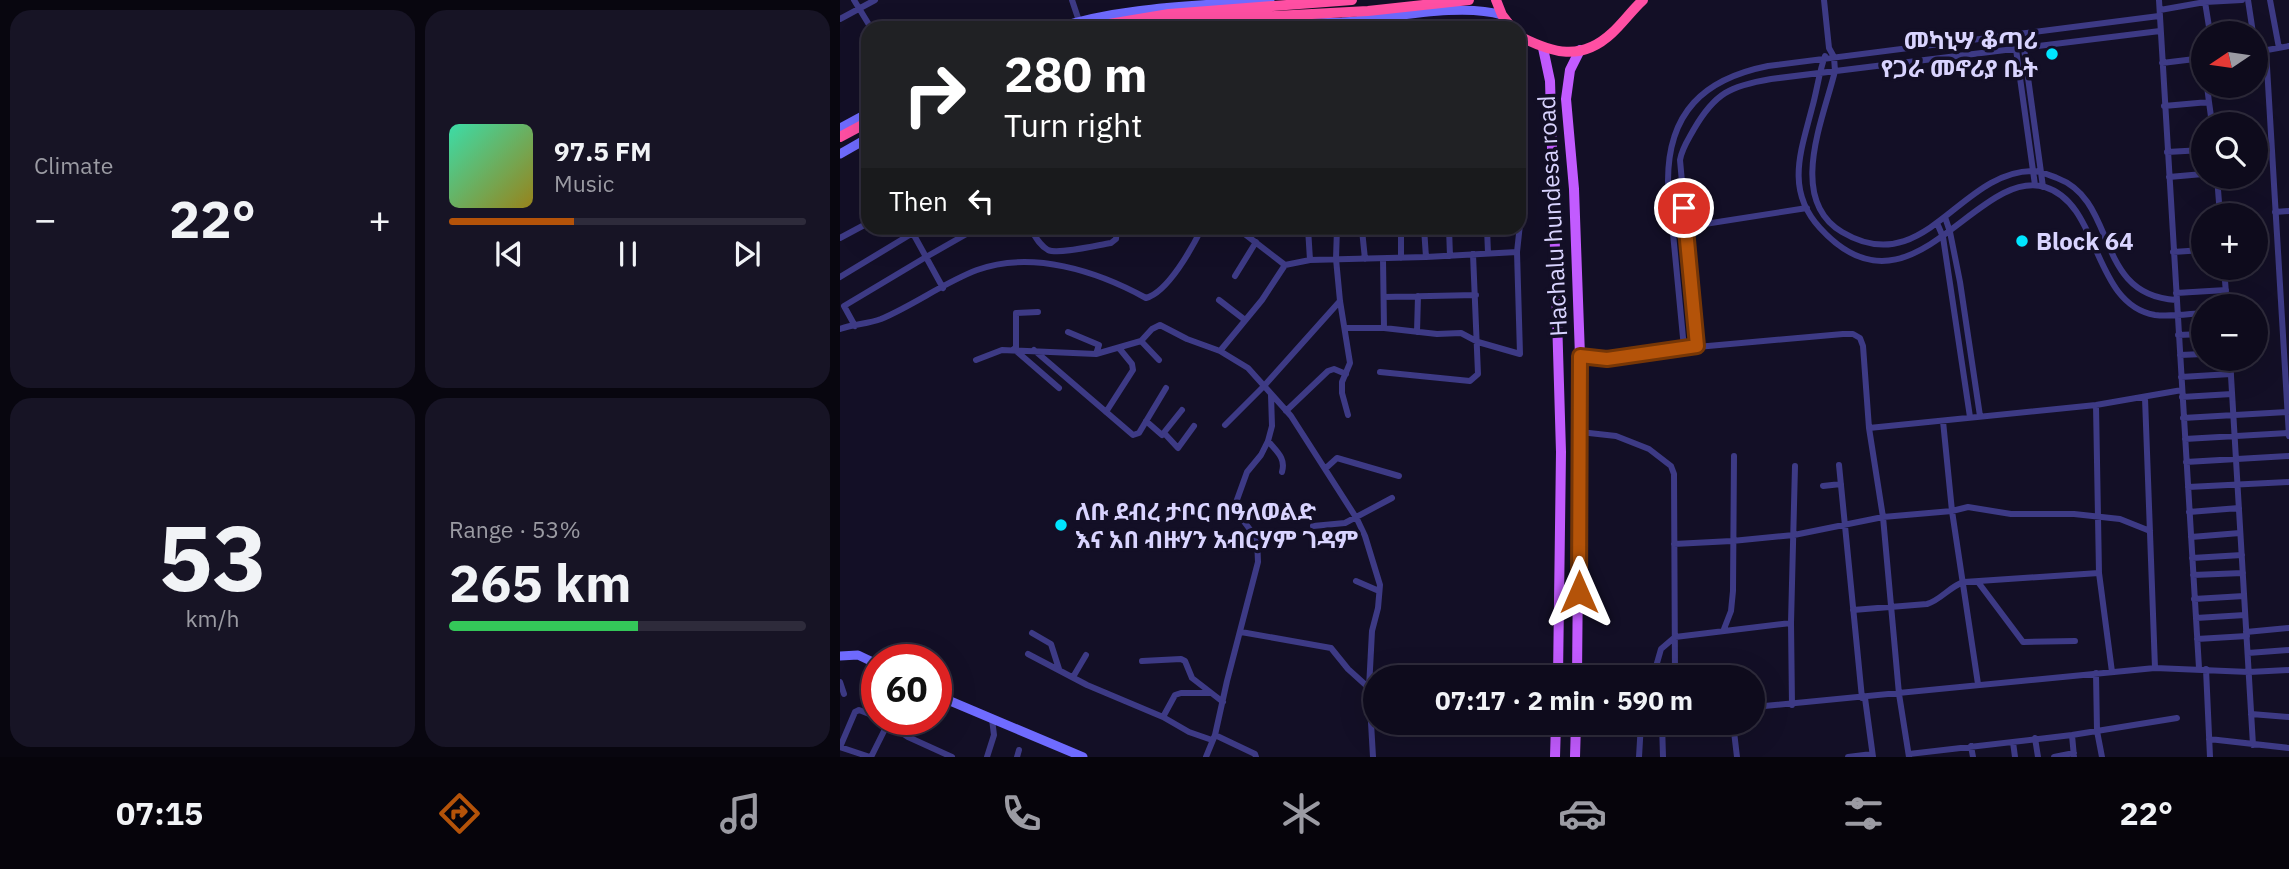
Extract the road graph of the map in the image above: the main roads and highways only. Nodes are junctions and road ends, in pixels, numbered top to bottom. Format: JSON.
{"nodes":[{"id":1,"x":1299,"y":0,"type":"edge"},
{"id":2,"x":1352,"y":0,"type":"edge"},
{"id":3,"x":1469,"y":0,"type":"edge"},
{"id":4,"x":1496,"y":0,"type":"edge"},
{"id":5,"x":1632,"y":0,"type":"edge"},
{"id":6,"x":1643,"y":0,"type":"edge"},
{"id":7,"x":1271,"y":8,"type":"edge"},
{"id":8,"x":1623,"y":20,"type":"junction"},
{"id":9,"x":1114,"y":21,"type":"edge"},
{"id":10,"x":1201,"y":21,"type":"edge"},
{"id":11,"x":1320,"y":21,"type":"edge"},
{"id":12,"x":1506,"y":21,"type":"edge"},
{"id":13,"x":1526,"y":40,"type":"edge"},
{"id":14,"x":1543,"y":48,"type":"junction"},
{"id":15,"x":1580,"y":50,"type":"junction"},
{"id":16,"x":861,"y":125,"type":"edge"},
{"id":17,"x":861,"y":134,"type":"edge"},
{"id":18,"x":840,"y":137,"type":"edge"},
{"id":19,"x":840,"y":146,"type":"edge"},
{"id":20,"x":1561,"y":452,"type":"junction"},
{"id":21,"x":1580,"y":458,"type":"junction"},
{"id":22,"x":1558,"y":665,"type":"edge"},
{"id":23,"x":1577,"y":665,"type":"edge"},
{"id":24,"x":1555,"y":735,"type":"edge"},
{"id":25,"x":1576,"y":735,"type":"edge"},
{"id":26,"x":1555,"y":744,"type":"junction"},
{"id":27,"x":1575,"y":753,"type":"edge"},
{"id":28,"x":1555,"y":757,"type":"edge"}],
"edges":[{"from":1,"to":7,"type":"highway"},
{"from":2,"to":7,"type":"highway"},
{"from":3,"to":7,"type":"highway"},
{"from":4,"to":12,"type":"highway"},
{"from":5,"to":8,"type":"highway"},
{"from":6,"to":8,"type":"highway"},
{"from":7,"to":9,"type":"highway"},
{"from":7,"to":10,"type":"highway"},
{"from":7,"to":11,"type":"highway"},
{"from":8,"to":15,"type":"highway"},
{"from":13,"to":14,"type":"highway"},
{"from":14,"to":15,"type":"highway"},
{"from":14,"to":20,"type":"main road"},
{"from":15,"to":21,"type":"main road","name":"Hachalu hundesa road"},
{"from":16,"to":18,"type":"highway"},
{"from":17,"to":19,"type":"highway"},
{"from":20,"to":21,"type":"main road"},
{"from":20,"to":22,"type":"main road"},
{"from":21,"to":23,"type":"main road","name":"Hachalu hundesa road"},
{"from":24,"to":26,"type":"main road"},
{"from":25,"to":27,"type":"main road"},
{"from":26,"to":27,"type":"main road"},
{"from":26,"to":28,"type":"main road"}]}
